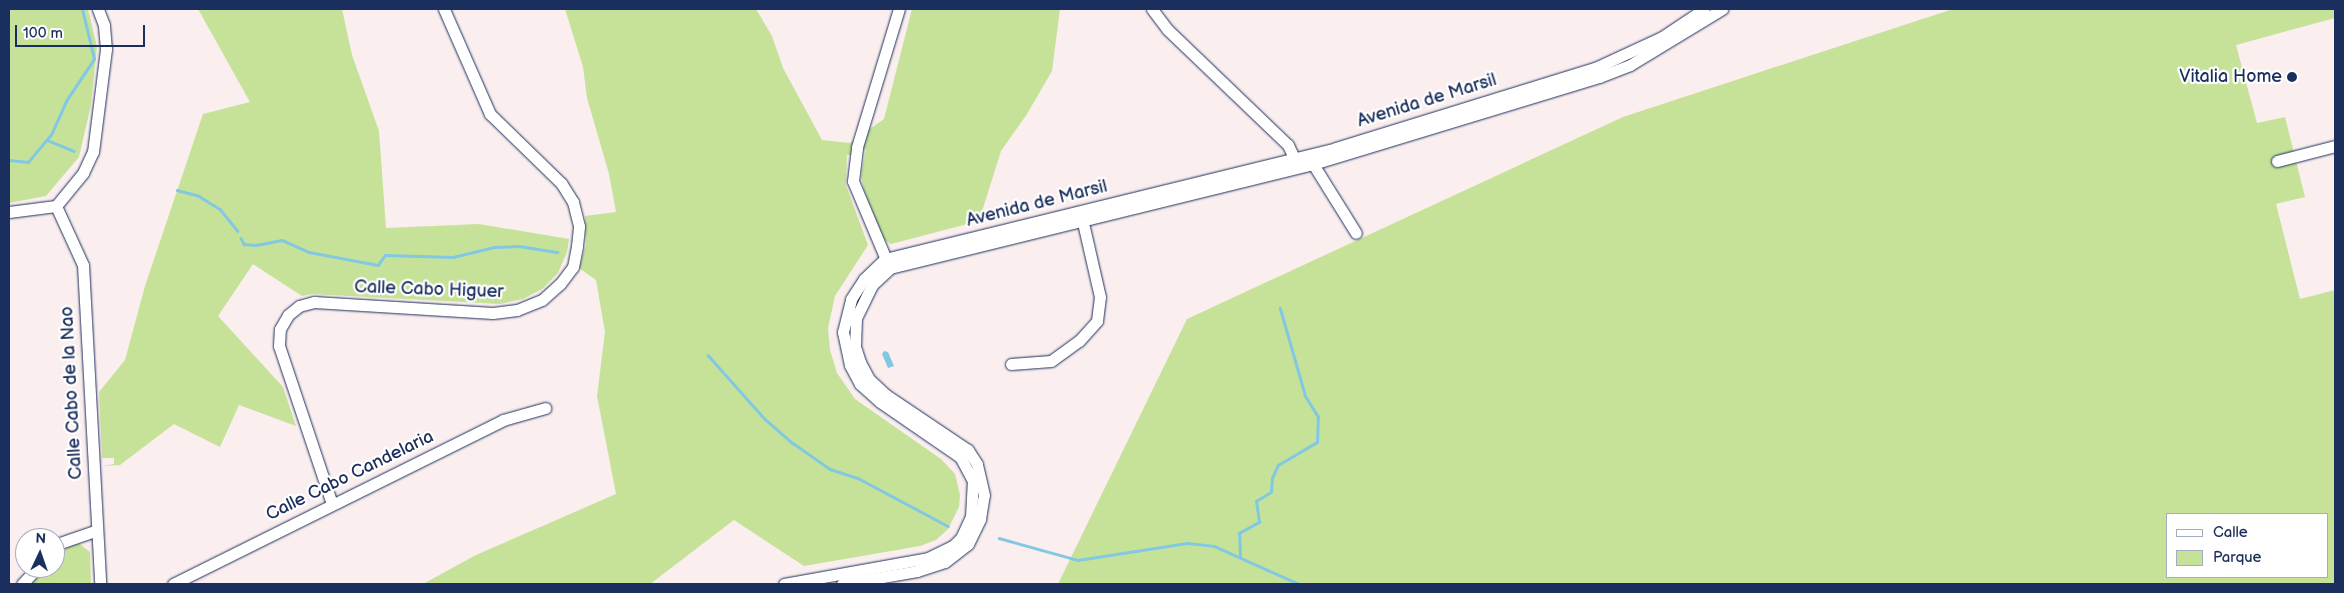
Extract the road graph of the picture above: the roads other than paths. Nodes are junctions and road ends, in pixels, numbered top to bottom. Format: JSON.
{"nodes":[{"id":1,"x":98,"y":9,"type":"edge"},
{"id":2,"x":444,"y":9,"type":"edge"},
{"id":3,"x":899,"y":9,"type":"edge"},
{"id":4,"x":1152,"y":9,"type":"edge"},
{"id":5,"x":1704,"y":9,"type":"edge"},
{"id":6,"x":1720,"y":9,"type":"edge"},
{"id":7,"x":2335,"y":146,"type":"edge"},
{"id":8,"x":1294,"y":158,"type":"junction"},
{"id":9,"x":2277,"y":161,"type":"dead end"},
{"id":10,"x":1314,"y":164,"type":"junction"},
{"id":11,"x":56,"y":206,"type":"junction"},
{"id":12,"x":9,"y":212,"type":"edge"},
{"id":13,"x":1082,"y":217,"type":"junction"},
{"id":14,"x":1356,"y":233,"type":"dead end"},
{"id":15,"x":888,"y":264,"type":"junction"},
{"id":16,"x":1011,"y":364,"type":"dead end"},
{"id":17,"x":545,"y":408,"type":"dead end"},
{"id":18,"x":332,"y":504,"type":"junction"},
{"id":19,"x":97,"y":530,"type":"junction"},
{"id":20,"x":65,"y":541,"type":"edge"},
{"id":21,"x":100,"y":584,"type":"edge"},
{"id":22,"x":173,"y":584,"type":"edge"},
{"id":23,"x":784,"y":584,"type":"edge"},
{"id":24,"x":842,"y":584,"type":"edge"}],
"edges":[{"from":1,"to":11,"type":"street"},
{"from":2,"to":18,"type":"street","name":"Calle Cabo Higuer"},
{"from":3,"to":15,"type":"street"},
{"from":4,"to":8,"type":"street"},
{"from":5,"to":8,"type":"street","name":"Avenida de Marsil"},
{"from":6,"to":10,"type":"street","name":"Avenida de Marsil"},
{"from":7,"to":9,"type":"street"},
{"from":8,"to":13,"type":"street","name":"Avenida de Marsil"},
{"from":10,"to":13,"type":"street","name":"Avenida de Marsil"},
{"from":10,"to":14,"type":"street"},
{"from":11,"to":12,"type":"street"},
{"from":11,"to":19,"type":"street","name":"Calle Cabo de la Nao"},
{"from":13,"to":15,"type":"street","name":"Avenida de Marsil"},
{"from":13,"to":16,"type":"street"},
{"from":15,"to":23,"type":"street"},
{"from":15,"to":24,"type":"street"},
{"from":17,"to":18,"type":"street","name":"Calle Cabo Candelaria"},
{"from":18,"to":22,"type":"street","name":"Calle Cabo Candelaria"},
{"from":19,"to":20,"type":"street"},
{"from":19,"to":21,"type":"street","name":"Calle Cabo de la Nao"}]}
